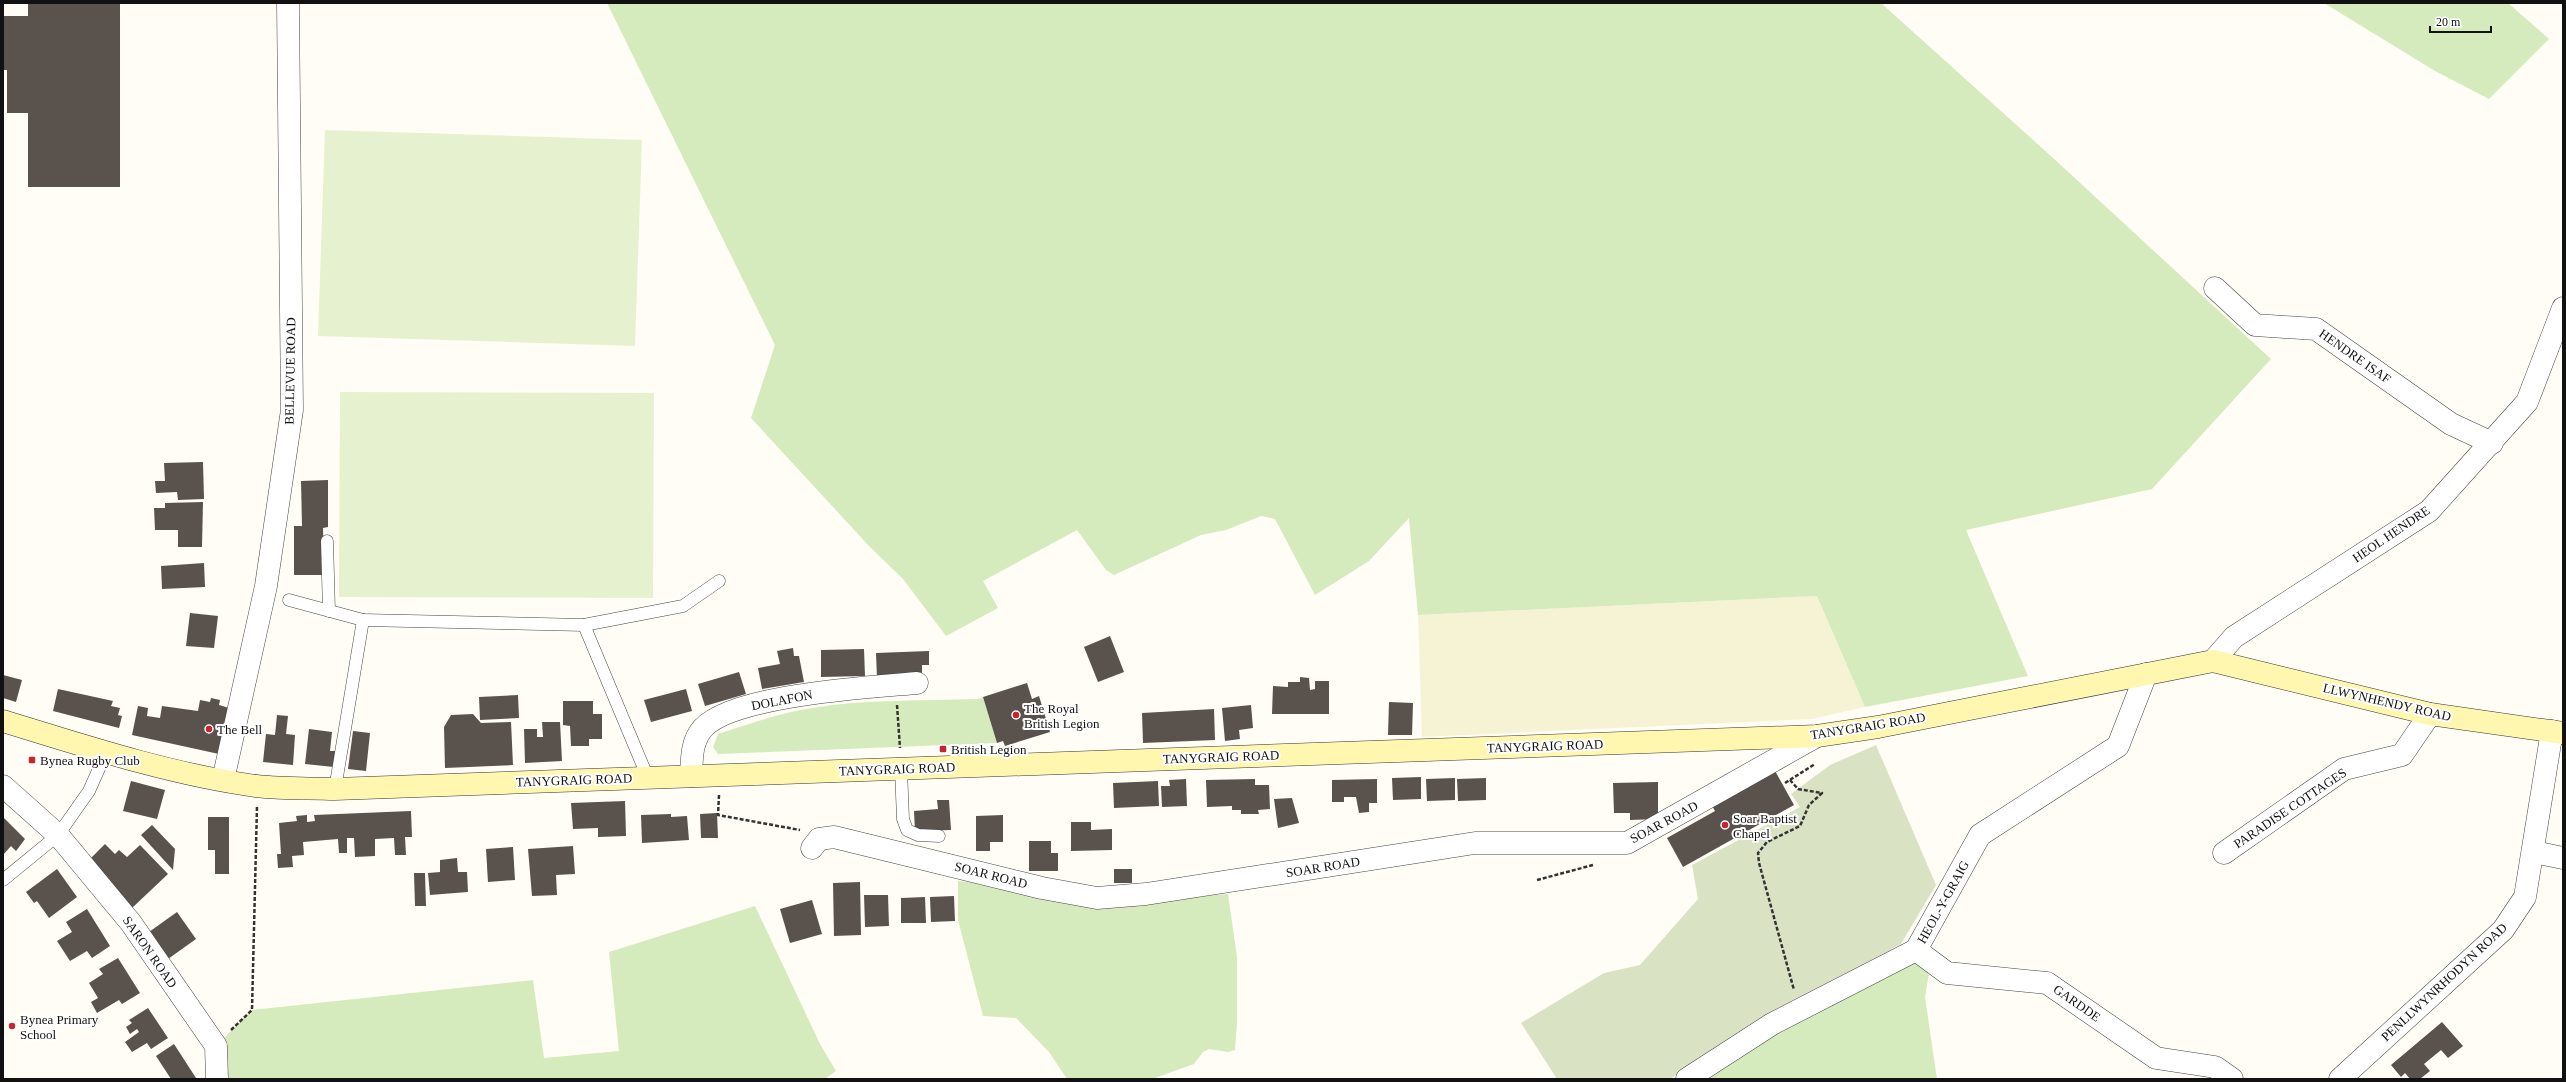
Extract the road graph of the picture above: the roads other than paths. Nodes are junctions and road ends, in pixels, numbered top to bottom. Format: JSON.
{"nodes":[{"id":1,"x":288,"y":3,"type":"edge"},
{"id":2,"x":2215,"y":288,"type":"dead end"},
{"id":3,"x":2563,"y":308,"type":"edge"},
{"id":4,"x":2492,"y":443,"type":"junction"},
{"id":5,"x":327,"y":541,"type":"dead end"},
{"id":6,"x":719,"y":581,"type":"dead end"},
{"id":7,"x":289,"y":600,"type":"dead end"},
{"id":8,"x":329,"y":610,"type":"junction"},
{"id":9,"x":363,"y":620,"type":"junction"},
{"id":10,"x":584,"y":625,"type":"junction"},
{"id":11,"x":2213,"y":661,"type":"junction"},
{"id":12,"x":2146,"y":674,"type":"junction"},
{"id":13,"x":906,"y":684,"type":"road end"},
{"id":14,"x":2430,"y":714,"type":"junction"},
{"id":15,"x":3,"y":722,"type":"edge"},
{"id":16,"x":2557,"y":732,"type":"edge"},
{"id":17,"x":1817,"y":736,"type":"junction"},
{"id":18,"x":106,"y":753,"type":"junction"},
{"id":19,"x":901,"y":769,"type":"junction"},
{"id":20,"x":691,"y":776,"type":"junction"},
{"id":21,"x":648,"y":778,"type":"junction"},
{"id":22,"x":223,"y":780,"type":"junction"},
{"id":23,"x":3,"y":786,"type":"edge"},
{"id":24,"x":335,"y":789,"type":"junction"},
{"id":25,"x":58,"y":835,"type":"junction"},
{"id":26,"x":939,"y":836,"type":"dead end"},
{"id":27,"x":808,"y":840,"type":"road end"},
{"id":28,"x":2534,"y":852,"type":"junction"},
{"id":29,"x":2224,"y":853,"type":"dead end"},
{"id":30,"x":2563,"y":858,"type":"edge"},
{"id":31,"x":3,"y":880,"type":"edge"},
{"id":32,"x":1916,"y":950,"type":"junction"},
{"id":33,"x":217,"y":1079,"type":"edge"},
{"id":34,"x":1687,"y":1079,"type":"edge"},
{"id":35,"x":2232,"y":1079,"type":"edge"},
{"id":36,"x":2340,"y":1079,"type":"edge"}],
"edges":[{"from":1,"to":22,"type":"street","name":"BELLEVUE ROAD"},
{"from":2,"to":4,"type":"street","name":"HENDRE ISAF"},
{"from":3,"to":4,"type":"street","name":"HEOL HENDRE"},
{"from":4,"to":11,"type":"street","name":"HEOL HENDRE"},
{"from":5,"to":8,"type":"lane"},
{"from":6,"to":10,"type":"lane"},
{"from":7,"to":8,"type":"lane"},
{"from":8,"to":9,"type":"lane"},
{"from":9,"to":10,"type":"lane"},
{"from":9,"to":24,"type":"lane"},
{"from":10,"to":21,"type":"lane"},
{"from":11,"to":12,"type":"main road","name":"TANYGRAIG ROAD"},
{"from":11,"to":14,"type":"main road","name":"LLWYNHENDY ROAD"},
{"from":12,"to":17,"type":"main road","name":"TANYGRAIG ROAD"},
{"from":12,"to":32,"type":"street","name":"HEOL-Y-GRAIG"},
{"from":13,"to":20,"type":"street","name":"DOLAFON"},
{"from":14,"to":16,"type":"main road","name":"LLWYNHENDY ROAD"},
{"from":14,"to":29,"type":"street","name":"PARADISE COTTAGES"},
{"from":15,"to":18,"type":"main road","name":"TANYGRAIG ROAD"},
{"from":16,"to":28,"type":"street","name":"PENLLWYNRHODYN ROAD"},
{"from":17,"to":19,"type":"main road","name":"TANYGRAIG ROAD"},
{"from":17,"to":27,"type":"street","name":"SOAR ROAD"},
{"from":18,"to":22,"type":"main road","name":"TANYGRAIG ROAD"},
{"from":18,"to":25,"type":"lane"},
{"from":19,"to":20,"type":"main road","name":"TANYGRAIG ROAD"},
{"from":19,"to":26,"type":"lane"},
{"from":20,"to":21,"type":"main road","name":"TANYGRAIG ROAD"},
{"from":21,"to":24,"type":"main road","name":"TANYGRAIG ROAD"},
{"from":22,"to":24,"type":"main road","name":"TANYGRAIG ROAD"},
{"from":23,"to":25,"type":"street","name":"SARON ROAD"},
{"from":25,"to":31,"type":"lane"},
{"from":25,"to":33,"type":"street","name":"SARON ROAD"},
{"from":28,"to":30,"type":"street"},
{"from":28,"to":36,"type":"street","name":"PENLLWYNRHODYN ROAD"},
{"from":32,"to":34,"type":"street","name":"HEOL-Y-GRAIG"},
{"from":32,"to":35,"type":"street","name":"GARDDE"}]}
